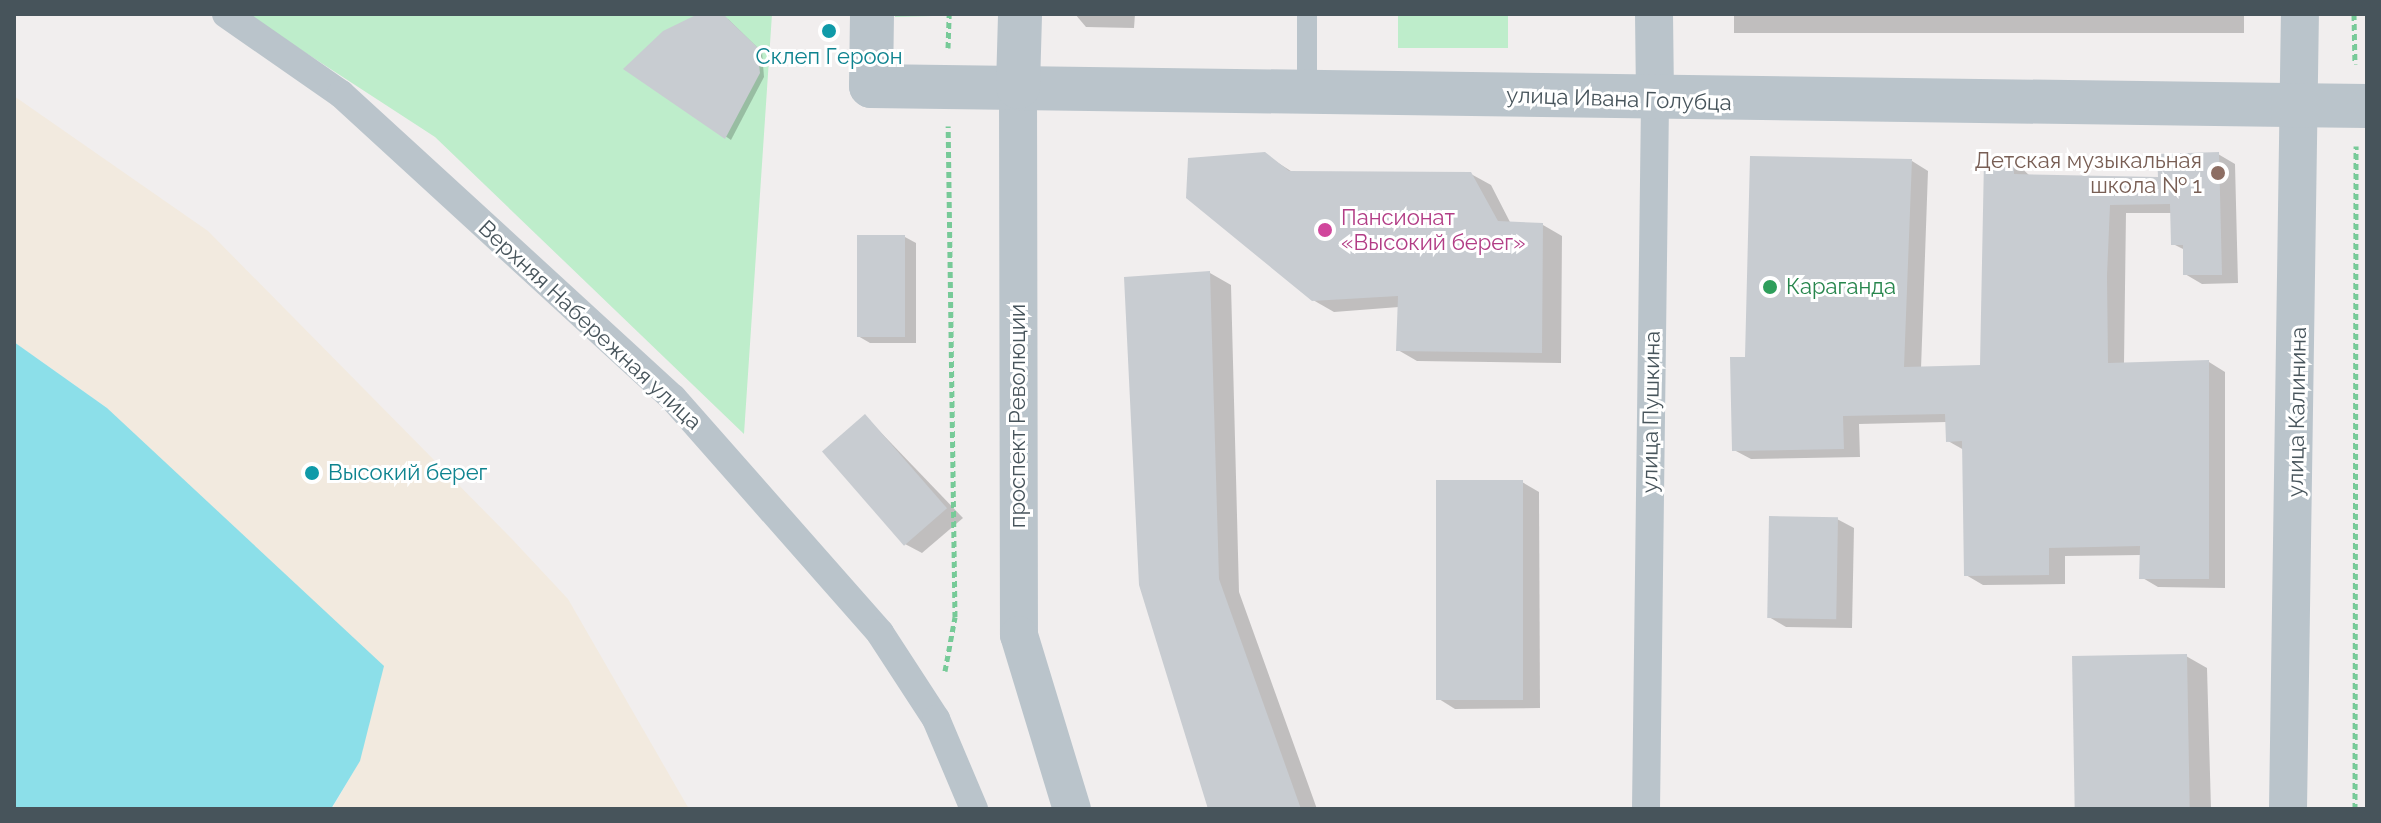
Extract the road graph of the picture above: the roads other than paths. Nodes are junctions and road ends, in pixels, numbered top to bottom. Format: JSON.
{"nodes":[{"id":1,"x":226,"y":14,"type":"edge"},
{"id":2,"x":872,"y":14,"type":"edge"},
{"id":3,"x":1020,"y":14,"type":"edge"},
{"id":4,"x":1307,"y":14,"type":"edge"},
{"id":5,"x":1654,"y":14,"type":"edge"},
{"id":6,"x":2300,"y":14,"type":"edge"},
{"id":7,"x":1018,"y":87,"type":"junction"},
{"id":8,"x":1307,"y":91,"type":"junction"},
{"id":9,"x":1655,"y":99,"type":"junction"},
{"id":10,"x":2362,"y":106,"type":"edge"},
{"id":11,"x":2302,"y":107,"type":"junction"},
{"id":12,"x":974,"y":809,"type":"edge"},
{"id":13,"x":1072,"y":809,"type":"edge"},
{"id":14,"x":1646,"y":809,"type":"edge"},
{"id":15,"x":2288,"y":809,"type":"edge"}],
"edges":[{"from":1,"to":12,"type":"street","name":"Верхняя Набережная улица"},
{"from":2,"to":7,"type":"street","name":"улица Ивана Голубца"},
{"from":3,"to":7,"type":"street","name":"проспект Революции"},
{"from":4,"to":8,"type":"lane"},
{"from":5,"to":9,"type":"street","name":"улица Пушкина"},
{"from":6,"to":11,"type":"street","name":"улица Калинина"},
{"from":7,"to":8,"type":"street","name":"улица Ивана Голубца"},
{"from":7,"to":13,"type":"street","name":"проспект Революции"},
{"from":8,"to":9,"type":"street","name":"улица Ивана Голубца"},
{"from":9,"to":11,"type":"street","name":"улица Ивана Голубца"},
{"from":9,"to":14,"type":"street","name":"улица Пушкина"},
{"from":10,"to":11,"type":"street","name":"улица Ивана Голубца"},
{"from":11,"to":15,"type":"street","name":"улица Калинина"}]}
